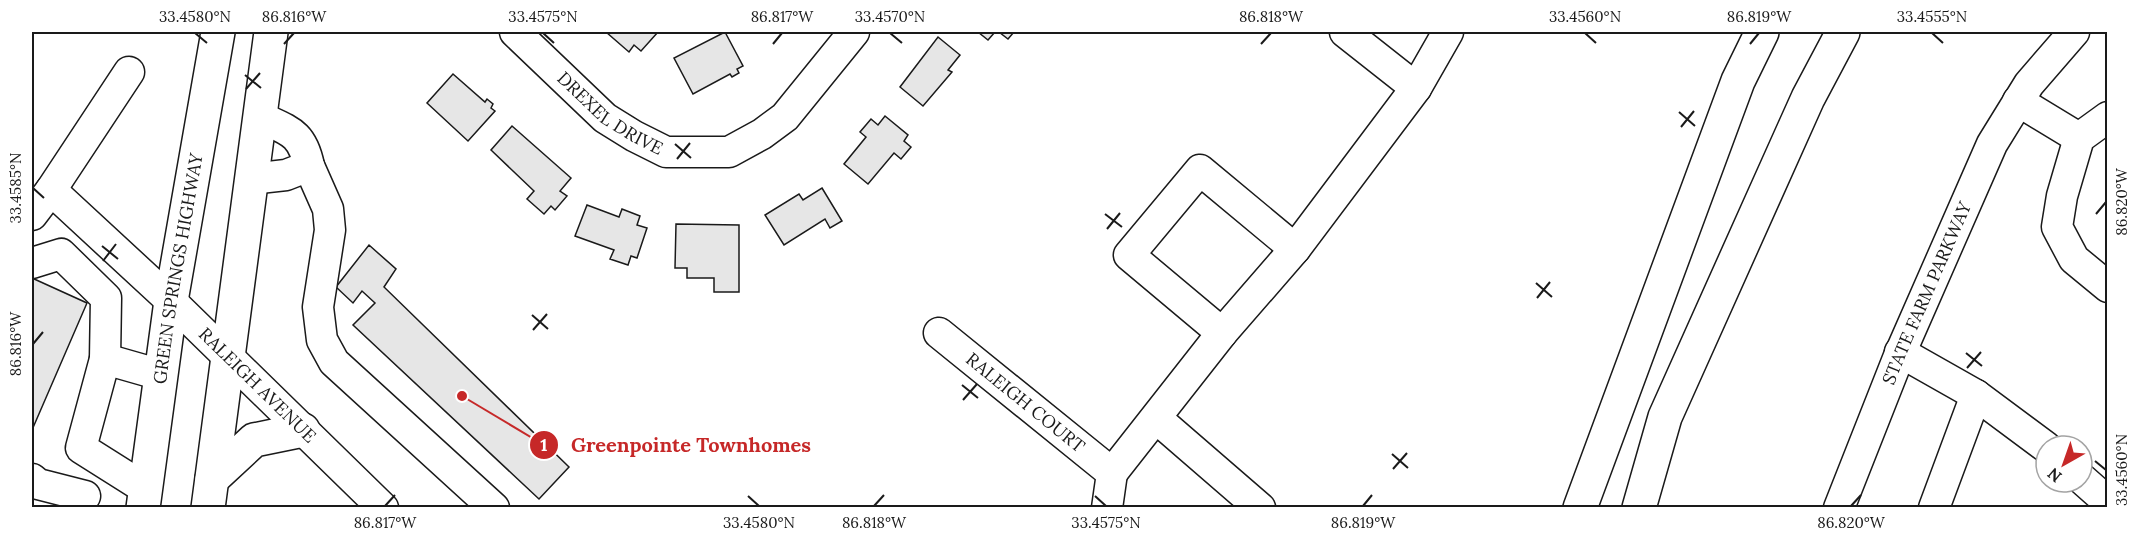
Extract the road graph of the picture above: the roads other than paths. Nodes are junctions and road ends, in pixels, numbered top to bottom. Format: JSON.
{"nodes":[{"id":1,"x":218,"y":32,"type":"edge"},
{"id":2,"x":271,"y":32,"type":"edge"},
{"id":3,"x":515,"y":32,"type":"edge"},
{"id":4,"x":854,"y":32,"type":"edge"},
{"id":5,"x":1345,"y":32,"type":"edge"},
{"id":6,"x":1448,"y":32,"type":"edge"},
{"id":7,"x":1762,"y":32,"type":"edge"},
{"id":8,"x":1843,"y":32,"type":"edge"},
{"id":9,"x":2046,"y":32,"type":"edge"},
{"id":10,"x":2074,"y":32,"type":"edge"},
{"id":11,"x":129,"y":72,"type":"dead end"},
{"id":12,"x":1416,"y":88,"type":"junction"},
{"id":13,"x":2023,"y":92,"type":"junction"},
{"id":14,"x":260,"y":117,"type":"junction"},
{"id":15,"x":2108,"y":117,"type":"edge"},
{"id":16,"x":2079,"y":138,"type":"junction"},
{"id":17,"x":309,"y":166,"type":"junction"},
{"id":18,"x":251,"y":179,"type":"junction"},
{"id":19,"x":51,"y":190,"type":"junction"},
{"id":20,"x":32,"y":215,"type":"edge"},
{"id":21,"x":1295,"y":249,"type":"junction"},
{"id":22,"x":116,"y":250,"type":"junction"},
{"id":23,"x":32,"y":262,"type":"edge"},
{"id":24,"x":87,"y":278,"type":"junction"},
{"id":25,"x":2108,"y":287,"type":"edge"},
{"id":26,"x":171,"y":301,"type":"junction"},
{"id":27,"x":939,"y":333,"type":"dead end"},
{"id":28,"x":1222,"y":333,"type":"junction"},
{"id":29,"x":1900,"y":352,"type":"junction"},
{"id":30,"x":227,"y":357,"type":"junction"},
{"id":31,"x":105,"y":359,"type":"junction"},
{"id":32,"x":161,"y":375,"type":"junction"},
{"id":33,"x":1976,"y":395,"type":"junction"},
{"id":34,"x":1156,"y":418,"type":"junction"},
{"id":35,"x":303,"y":430,"type":"junction"},
{"id":36,"x":2034,"y":438,"type":"edge"},
{"id":37,"x":102,"y":461,"type":"junction"},
{"id":38,"x":1112,"y":473,"type":"junction"},
{"id":39,"x":32,"y":479,"type":"edge"},
{"id":40,"x":2094,"y":490,"type":"edge"},
{"id":41,"x":210,"y":493,"type":"edge"},
{"id":42,"x":145,"y":498,"type":"edge"},
{"id":43,"x":88,"y":502,"type":"edge"},
{"id":44,"x":2108,"y":502,"type":"edge"},
{"id":45,"x":383,"y":507,"type":"edge"},
{"id":46,"x":494,"y":507,"type":"edge"},
{"id":47,"x":1107,"y":507,"type":"edge"},
{"id":48,"x":1260,"y":507,"type":"edge"},
{"id":49,"x":1580,"y":507,"type":"edge"},
{"id":50,"x":1639,"y":507,"type":"edge"},
{"id":51,"x":1839,"y":507,"type":"edge"},
{"id":52,"x":1934,"y":507,"type":"edge"}],
"edges":[{"from":1,"to":26,"type":"main road","name":"GREEN SPRINGS HIGHWAY"},
{"from":2,"to":14,"type":"main road"},
{"from":3,"to":4,"type":"street","name":"DREXEL DRIVE"},
{"from":5,"to":12,"type":"street"},
{"from":6,"to":12,"type":"street"},
{"from":7,"to":49,"type":"main road"},
{"from":8,"to":50,"type":"main road"},
{"from":9,"to":13,"type":"street","name":"STATE FARM PARKWAY"},
{"from":10,"to":13,"type":"street","name":"STATE FARM PARKWAY"},
{"from":11,"to":19,"type":"street"},
{"from":12,"to":21,"type":"street"},
{"from":13,"to":16,"type":"street"},
{"from":13,"to":29,"type":"street","name":"STATE FARM PARKWAY"},
{"from":14,"to":17,"type":"street"},
{"from":14,"to":18,"type":"main road"},
{"from":15,"to":16,"type":"street"},
{"from":16,"to":25,"type":"street"},
{"from":17,"to":18,"type":"street"},
{"from":17,"to":46,"type":"street"},
{"from":18,"to":30,"type":"main road"},
{"from":19,"to":20,"type":"street"},
{"from":19,"to":22,"type":"street","name":"RALEIGH AVENUE"},
{"from":21,"to":28,"type":"street"},
{"from":21,"to":28,"type":"street"},
{"from":22,"to":24,"type":"street"},
{"from":22,"to":26,"type":"street","name":"RALEIGH AVENUE"},
{"from":23,"to":24,"type":"street"},
{"from":24,"to":31,"type":"street"},
{"from":26,"to":30,"type":"street","name":"RALEIGH AVENUE"},
{"from":26,"to":32,"type":"main road","name":"GREEN SPRINGS HIGHWAY"},
{"from":27,"to":38,"type":"street","name":"RALEIGH COURT"},
{"from":28,"to":34,"type":"street"},
{"from":29,"to":33,"type":"street"},
{"from":29,"to":51,"type":"street","name":"STATE FARM PARKWAY"},
{"from":30,"to":35,"type":"street","name":"RALEIGH AVENUE"},
{"from":30,"to":41,"type":"main road"},
{"from":31,"to":32,"type":"street"},
{"from":31,"to":37,"type":"street"},
{"from":32,"to":42,"type":"main road","name":"GREEN SPRINGS HIGHWAY"},
{"from":33,"to":36,"type":"street"},
{"from":33,"to":52,"type":"street"},
{"from":34,"to":38,"type":"street"},
{"from":34,"to":48,"type":"street"},
{"from":35,"to":41,"type":"main road"},
{"from":35,"to":45,"type":"street","name":"RALEIGH AVENUE"},
{"from":37,"to":42,"type":"street"},
{"from":37,"to":43,"type":"street"},
{"from":38,"to":47,"type":"street"},
{"from":39,"to":43,"type":"street"},
{"from":40,"to":44,"type":"street"}]}
